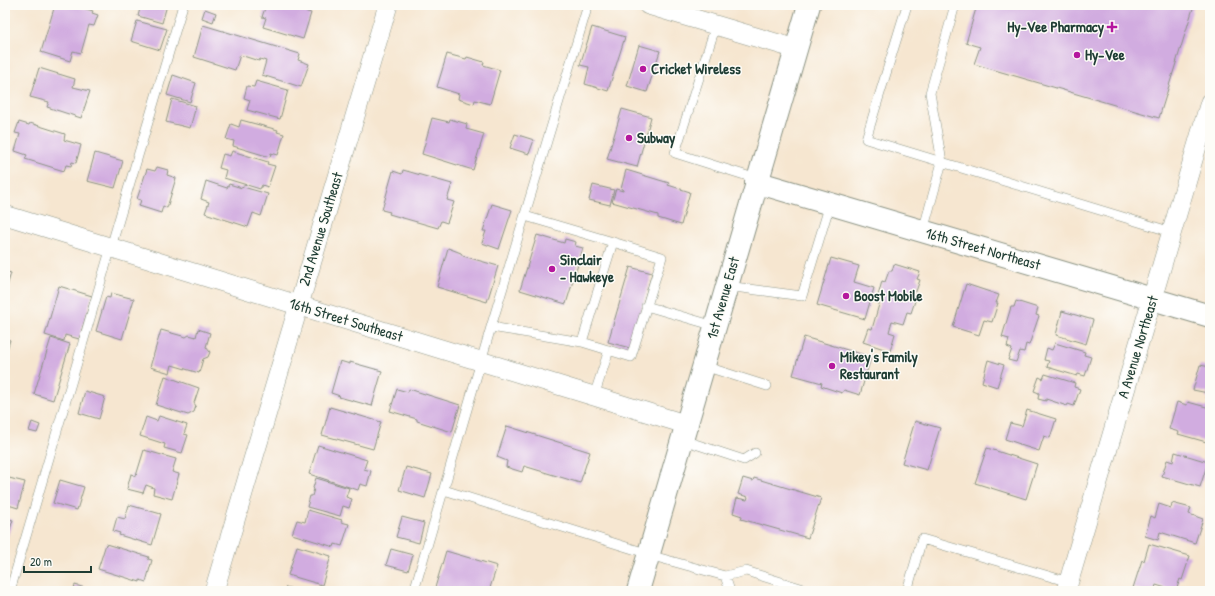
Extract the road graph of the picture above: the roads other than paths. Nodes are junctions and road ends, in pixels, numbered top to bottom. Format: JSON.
{"nodes":[{"id":1,"x":183,"y":5,"type":"edge"},
{"id":2,"x":388,"y":5,"type":"edge"},
{"id":3,"x":588,"y":5,"type":"edge"},
{"id":4,"x":648,"y":5,"type":"edge"},
{"id":5,"x":809,"y":5,"type":"edge"},
{"id":6,"x":907,"y":5,"type":"edge"},
{"id":7,"x":956,"y":5,"type":"edge"},
{"id":8,"x":716,"y":25,"type":"junction"},
{"id":9,"x":796,"y":49,"type":"junction"},
{"id":10,"x":1210,"y":102,"type":"edge"},
{"id":11,"x":942,"y":162,"type":"junction"},
{"id":12,"x":756,"y":180,"type":"junction"},
{"id":13,"x":830,"y":204,"type":"junction"},
{"id":14,"x":5,"y":215,"type":"edge"},
{"id":15,"x":525,"y":216,"type":"junction"},
{"id":16,"x":923,"y":231,"type":"junction"},
{"id":17,"x":1172,"y":232,"type":"junction"},
{"id":18,"x":613,"y":242,"type":"junction"},
{"id":19,"x":110,"y":248,"type":"junction"},
{"id":20,"x":727,"y":286,"type":"junction"},
{"id":21,"x":1153,"y":299,"type":"junction"},
{"id":22,"x":299,"y":305,"type":"junction"},
{"id":23,"x":646,"y":306,"type":"junction"},
{"id":24,"x":1210,"y":316,"type":"edge"},
{"id":25,"x":715,"y":326,"type":"junction"},
{"id":26,"x":491,"y":327,"type":"junction"},
{"id":27,"x":582,"y":342,"type":"junction"},
{"id":28,"x":609,"y":350,"type":"junction"},
{"id":29,"x":481,"y":362,"type":"junction"},
{"id":30,"x":704,"y":366,"type":"junction"},
{"id":31,"x":767,"y":386,"type":"dead end"},
{"id":32,"x":594,"y":396,"type":"junction"},
{"id":33,"x":685,"y":432,"type":"junction"},
{"id":34,"x":755,"y":453,"type":"dead end"},
{"id":35,"x":444,"y":490,"type":"junction"},
{"id":36,"x":649,"y":554,"type":"junction"},
{"id":37,"x":725,"y":576,"type":"junction"},
{"id":38,"x":1067,"y":587,"type":"edge"},
{"id":39,"x":10,"y":591,"type":"edge"},
{"id":40,"x":214,"y":591,"type":"edge"},
{"id":41,"x":414,"y":591,"type":"edge"},
{"id":42,"x":638,"y":591,"type":"edge"},
{"id":43,"x":730,"y":591,"type":"edge"},
{"id":44,"x":810,"y":591,"type":"edge"},
{"id":45,"x":907,"y":591,"type":"edge"}],
"edges":[{"from":1,"to":19,"type":"lane"},
{"from":2,"to":22,"type":"street","name":"2nd Avenue Southeast"},
{"from":3,"to":15,"type":"lane"},
{"from":4,"to":8,"type":"street"},
{"from":5,"to":9,"type":"main road","name":"1st Avenue East"},
{"from":6,"to":11,"type":"lane"},
{"from":7,"to":11,"type":"lane"},
{"from":8,"to":9,"type":"street"},
{"from":8,"to":12,"type":"lane"},
{"from":9,"to":12,"type":"main road","name":"1st Avenue East"},
{"from":10,"to":17,"type":"street","name":"A Avenue Northeast"},
{"from":11,"to":16,"type":"lane"},
{"from":11,"to":17,"type":"lane"},
{"from":12,"to":13,"type":"main road","name":"16th Street Northeast"},
{"from":12,"to":20,"type":"main road","name":"1st Avenue East"},
{"from":13,"to":16,"type":"main road","name":"16th Street Northeast"},
{"from":13,"to":20,"type":"lane"},
{"from":14,"to":19,"type":"street","name":"16th Street Southeast"},
{"from":15,"to":18,"type":"lane"},
{"from":15,"to":26,"type":"lane"},
{"from":16,"to":21,"type":"main road","name":"16th Street Northeast"},
{"from":17,"to":21,"type":"street","name":"A Avenue Northeast"},
{"from":18,"to":23,"type":"lane"},
{"from":18,"to":27,"type":"lane"},
{"from":19,"to":22,"type":"street","name":"16th Street Southeast"},
{"from":19,"to":39,"type":"lane"},
{"from":20,"to":25,"type":"main road","name":"1st Avenue East"},
{"from":21,"to":24,"type":"main road","name":"16th Street Northeast"},
{"from":21,"to":38,"type":"street","name":"A Avenue Northeast"},
{"from":22,"to":29,"type":"street","name":"16th Street Southeast"},
{"from":22,"to":40,"type":"street","name":"2nd Avenue Southeast"},
{"from":23,"to":25,"type":"lane"},
{"from":23,"to":28,"type":"lane"},
{"from":25,"to":30,"type":"main road","name":"1st Avenue East"},
{"from":26,"to":27,"type":"lane"},
{"from":26,"to":29,"type":"lane"},
{"from":27,"to":28,"type":"lane"},
{"from":28,"to":32,"type":"lane"},
{"from":29,"to":32,"type":"street","name":"16th Street Southeast"},
{"from":29,"to":35,"type":"lane"},
{"from":30,"to":31,"type":"lane"},
{"from":30,"to":33,"type":"main road","name":"1st Avenue East"},
{"from":32,"to":33,"type":"street","name":"16th Street Southeast"},
{"from":33,"to":34,"type":"lane"},
{"from":33,"to":36,"type":"main road","name":"1st Avenue East"},
{"from":35,"to":36,"type":"lane"},
{"from":35,"to":41,"type":"lane"},
{"from":36,"to":37,"type":"lane"},
{"from":36,"to":42,"type":"main road","name":"1st Avenue East"},
{"from":37,"to":43,"type":"lane"},
{"from":37,"to":44,"type":"lane"},
{"from":38,"to":45,"type":"lane"}]}
